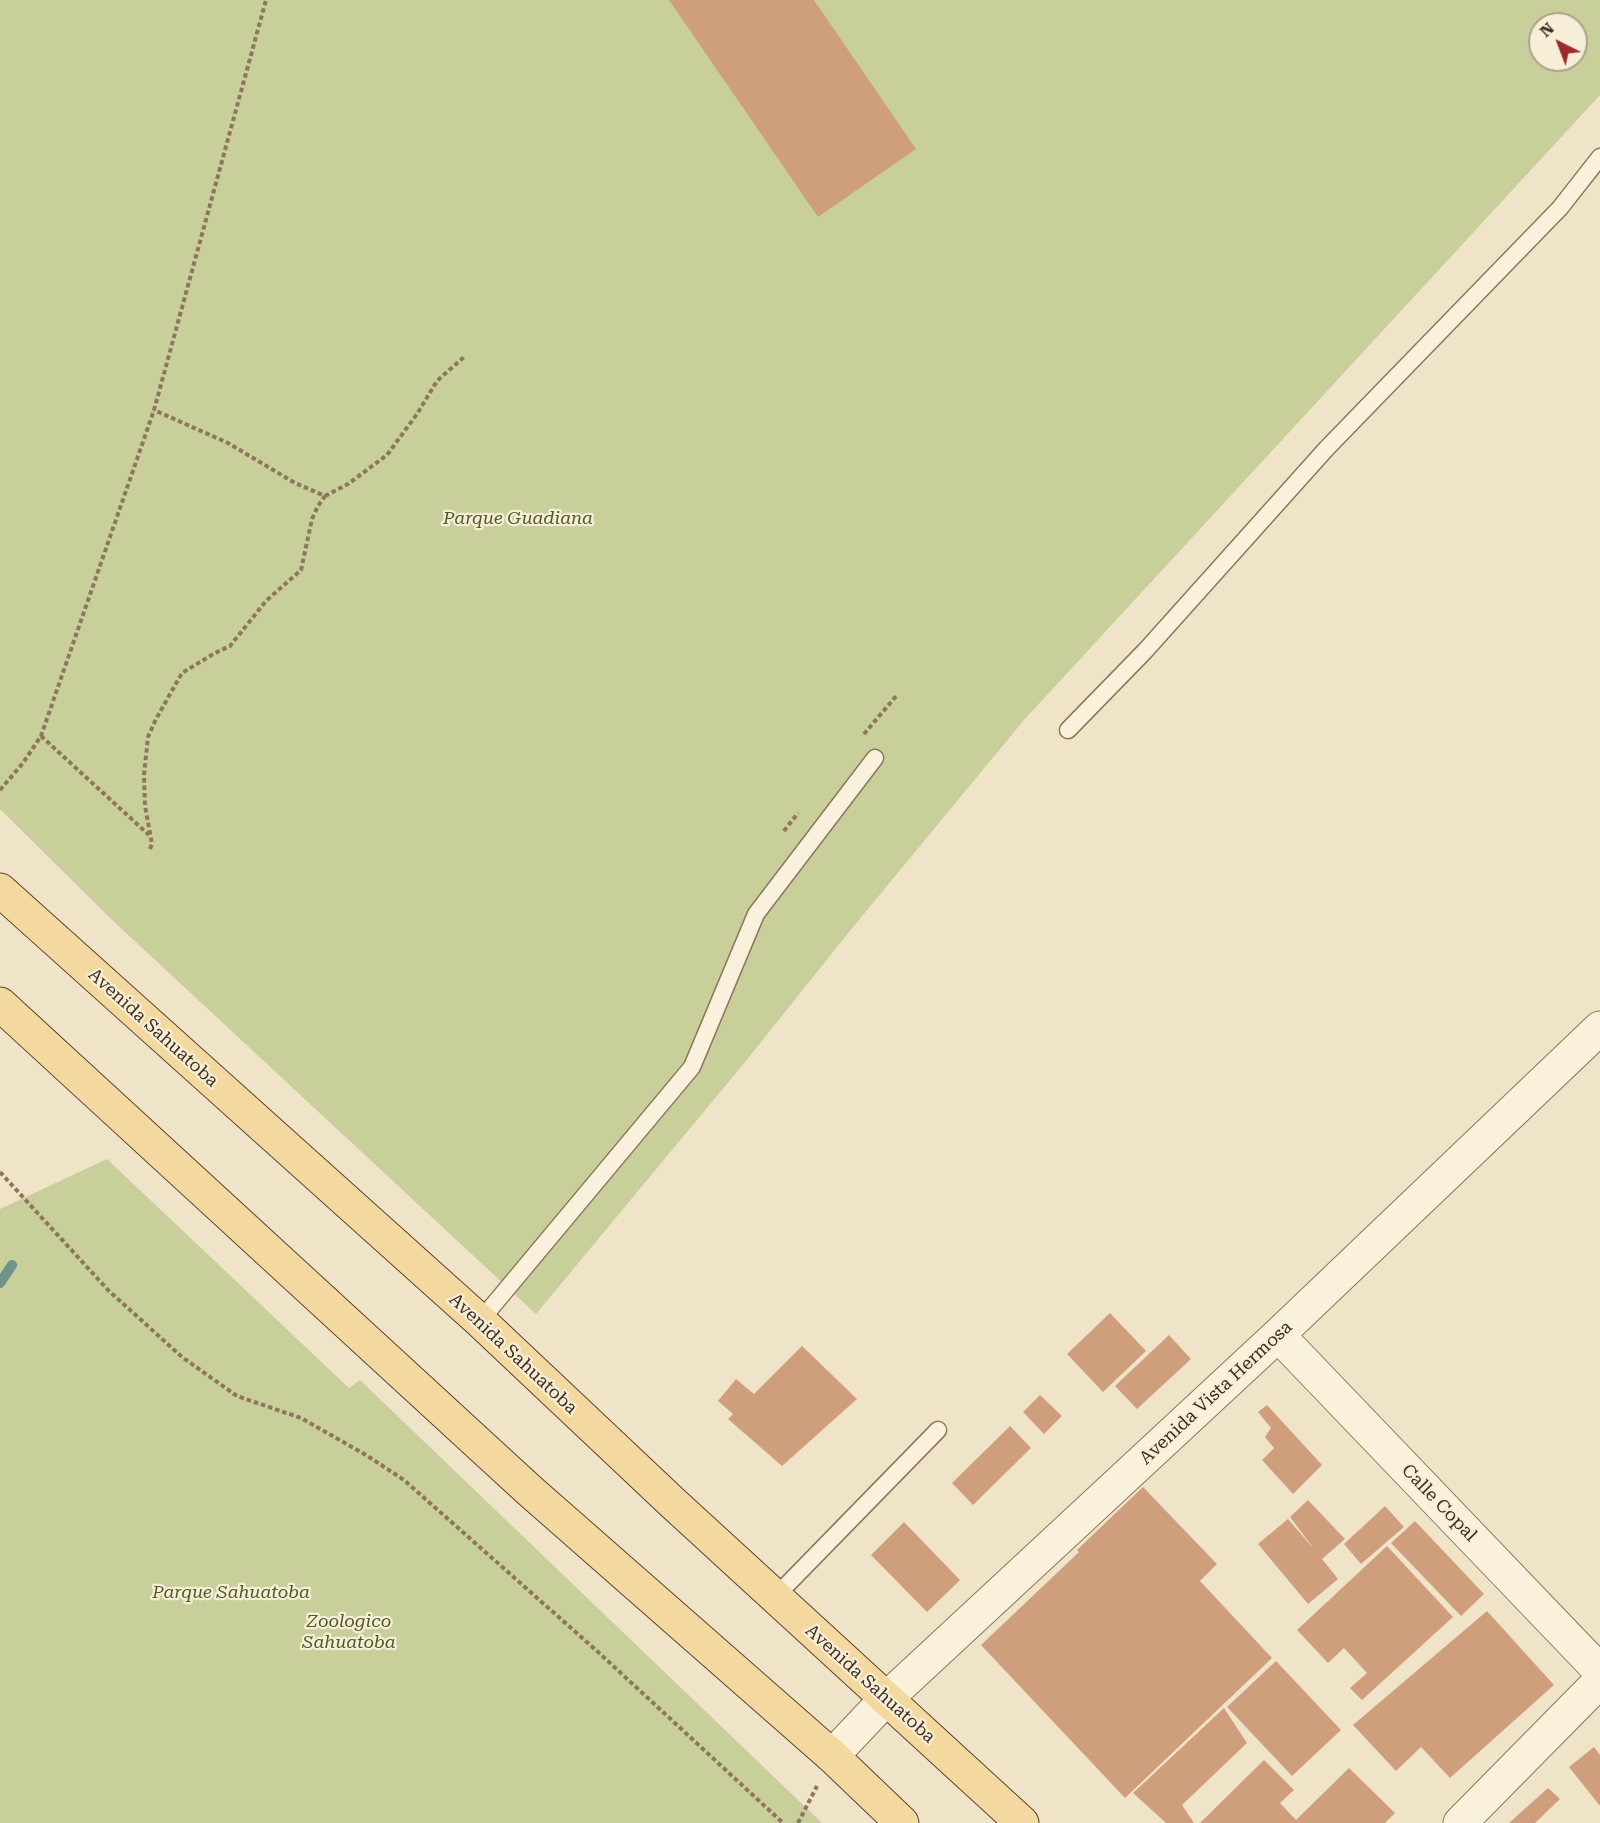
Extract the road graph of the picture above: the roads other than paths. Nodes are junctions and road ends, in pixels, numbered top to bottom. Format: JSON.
{"nodes":[{"id":1,"x":1600,"y":157,"type":"edge"},
{"id":2,"x":1068,"y":730,"type":"dead end"},
{"id":3,"x":875,"y":758,"type":"dead end"},
{"id":4,"x":7,"y":896,"type":"edge"},
{"id":5,"x":0,"y":1004,"type":"edge"},
{"id":6,"x":1600,"y":1029,"type":"edge"},
{"id":7,"x":480,"y":1321,"type":"junction"},
{"id":8,"x":1278,"y":1335,"type":"junction"},
{"id":9,"x":938,"y":1430,"type":"dead end"},
{"id":10,"x":775,"y":1597,"type":"junction"},
{"id":11,"x":1600,"y":1671,"type":"edge"},
{"id":12,"x":1600,"y":1681,"type":"edge"},
{"id":13,"x":886,"y":1699,"type":"junction"},
{"id":14,"x":832,"y":1756,"type":"junction"},
{"id":15,"x":902,"y":1823,"type":"edge"},
{"id":16,"x":1022,"y":1823,"type":"edge"},
{"id":17,"x":1460,"y":1823,"type":"edge"}],
"edges":[{"from":1,"to":2,"type":"lane"},
{"from":3,"to":7,"type":"lane"},
{"from":4,"to":7,"type":"main road","name":"Avenida Sahuatoba"},
{"from":5,"to":14,"type":"main road"},
{"from":6,"to":8,"type":"street","name":"Avenida Vista Hermosa"},
{"from":7,"to":10,"type":"main road","name":"Avenida Sahuatoba"},
{"from":8,"to":11,"type":"street","name":"Calle Copal"},
{"from":8,"to":13,"type":"street","name":"Avenida Vista Hermosa"},
{"from":9,"to":10,"type":"lane"},
{"from":10,"to":13,"type":"main road","name":"Avenida Sahuatoba"},
{"from":12,"to":17,"type":"street"},
{"from":13,"to":14,"type":"street","name":"Avenida Vista Hermosa"},
{"from":13,"to":16,"type":"main road","name":"Avenida Sahuatoba"},
{"from":14,"to":15,"type":"main road"}]}
